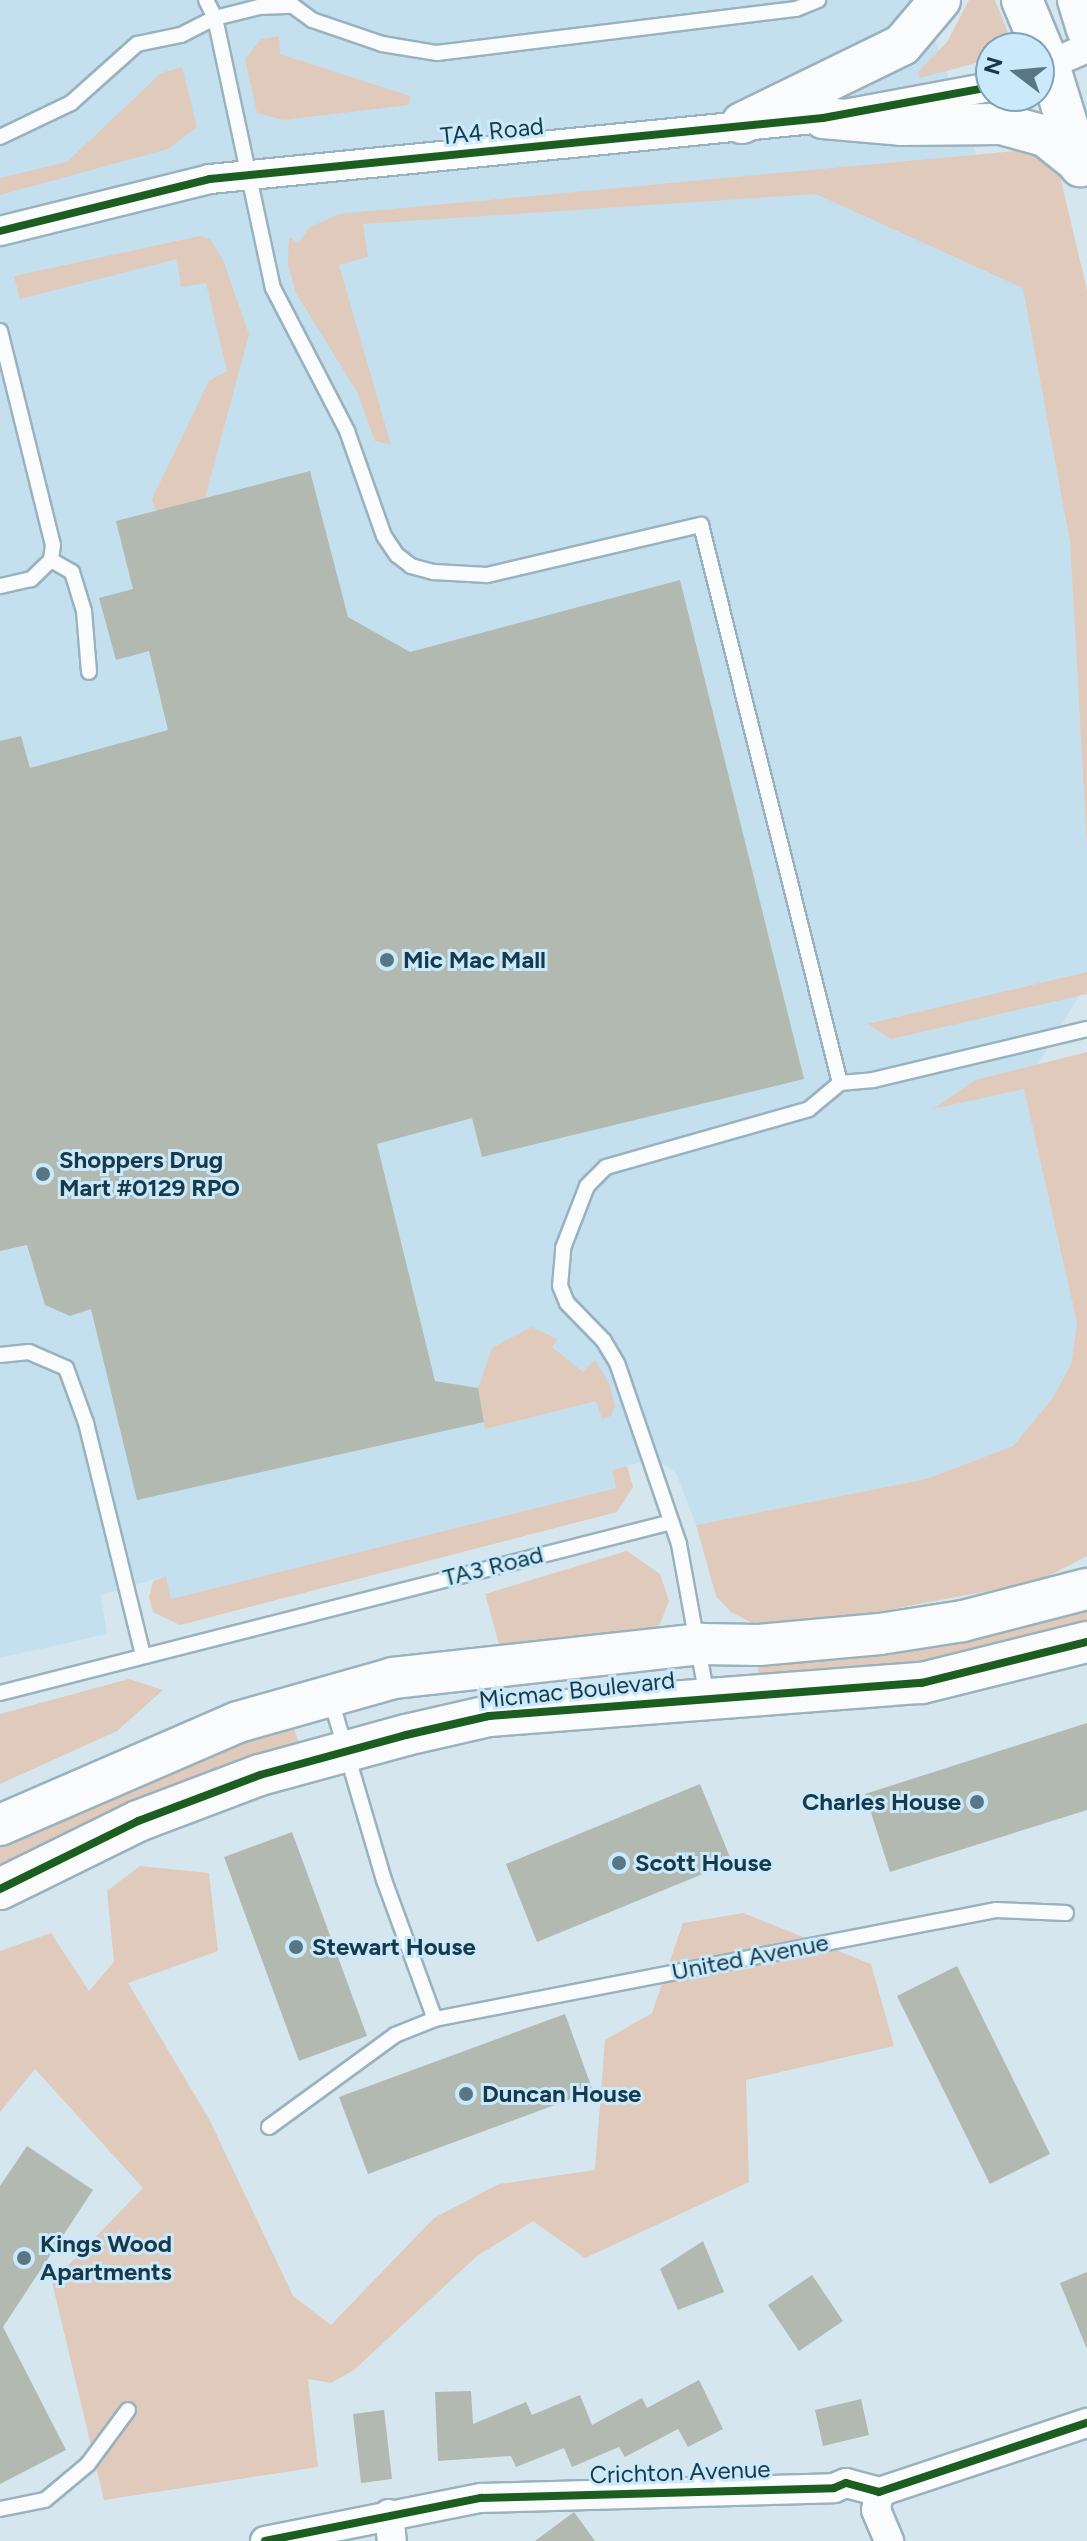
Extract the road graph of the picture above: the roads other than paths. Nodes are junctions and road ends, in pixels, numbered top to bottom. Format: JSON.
{"nodes":[{"id":1,"x":206,"y":0,"type":"edge"},
{"id":2,"x":818,"y":0,"type":"edge"},
{"id":3,"x":940,"y":0,"type":"edge"},
{"id":4,"x":1022,"y":0,"type":"edge"},
{"id":5,"x":1078,"y":0,"type":"edge"},
{"id":6,"x":215,"y":18,"type":"junction"},
{"id":7,"x":1087,"y":29,"type":"edge"},
{"id":8,"x":1033,"y":32,"type":"edge"},
{"id":9,"x":1087,"y":48,"type":"edge"},
{"id":10,"x":1055,"y":62,"type":"edge"},
{"id":11,"x":975,"y":90,"type":"edge"},
{"id":12,"x":1055,"y":97,"type":"edge"},
{"id":13,"x":823,"y":118,"type":"junction"},
{"id":14,"x":742,"y":123,"type":"junction"},
{"id":15,"x":0,"y":137,"type":"edge"},
{"id":16,"x":1084,"y":176,"type":"edge"},
{"id":17,"x":248,"y":179,"type":"junction"},
{"id":18,"x":0,"y":231,"type":"edge"},
{"id":19,"x":0,"y":331,"type":"edge"},
{"id":20,"x":51,"y":560,"type":"junction"},
{"id":21,"x":0,"y":586,"type":"edge"},
{"id":22,"x":89,"y":672,"type":"dead end"},
{"id":23,"x":1087,"y":1029,"type":"edge"},
{"id":24,"x":840,"y":1083,"type":"junction"},
{"id":25,"x":0,"y":1355,"type":"edge"},
{"id":26,"x":668,"y":1523,"type":"junction"},
{"id":27,"x":1087,"y":1573,"type":"edge"},
{"id":28,"x":1069,"y":1594,"type":"edge"},
{"id":29,"x":1087,"y":1642,"type":"edge"},
{"id":30,"x":702,"y":1644,"type":"junction"},
{"id":31,"x":143,"y":1655,"type":"junction"},
{"id":32,"x":0,"y":1693,"type":"edge"},
{"id":33,"x":330,"y":1696,"type":"junction"},
{"id":34,"x":707,"y":1697,"type":"junction"},
{"id":35,"x":343,"y":1751,"type":"junction"},
{"id":36,"x":0,"y":1825,"type":"edge"},
{"id":37,"x":0,"y":1889,"type":"edge"},
{"id":38,"x":1066,"y":1913,"type":"dead end"},
{"id":39,"x":435,"y":2019,"type":"junction"},
{"id":40,"x":269,"y":2127,"type":"dead end"},
{"id":41,"x":128,"y":2410,"type":"dead end"},
{"id":42,"x":1087,"y":2423,"type":"edge"},
{"id":43,"x":879,"y":2492,"type":"junction"},
{"id":44,"x":0,"y":2509,"type":"edge"},
{"id":45,"x":391,"y":2527,"type":"edge"},
{"id":46,"x":265,"y":2541,"type":"edge"},
{"id":47,"x":889,"y":2541,"type":"edge"}],
"edges":[{"from":1,"to":6,"type":"lane"},
{"from":2,"to":6,"type":"lane"},
{"from":3,"to":14,"type":"street"},
{"from":4,"to":8,"type":"street"},
{"from":5,"to":7,"type":"street"},
{"from":6,"to":15,"type":"lane"},
{"from":6,"to":17,"type":"lane"},
{"from":9,"to":10,"type":"street"},
{"from":11,"to":13,"type":"street","name":"TA4 Road"},
{"from":12,"to":16,"type":"street"},
{"from":13,"to":14,"type":"street","name":"TA4 Road"},
{"from":13,"to":16,"type":"street"},
{"from":14,"to":17,"type":"street","name":"TA4 Road"},
{"from":17,"to":18,"type":"street","name":"TA4 Road"},
{"from":17,"to":24,"type":"lane"},
{"from":19,"to":20,"type":"lane"},
{"from":20,"to":21,"type":"lane"},
{"from":20,"to":22,"type":"lane"},
{"from":23,"to":24,"type":"lane"},
{"from":24,"to":26,"type":"lane"},
{"from":25,"to":31,"type":"lane"},
{"from":26,"to":30,"type":"lane"},
{"from":26,"to":31,"type":"lane","name":"TA3 Road"},
{"from":27,"to":28,"type":"street"},
{"from":28,"to":30,"type":"street","name":"Micmac Boulevard"},
{"from":29,"to":34,"type":"street","name":"Micmac Boulevard"},
{"from":30,"to":33,"type":"street","name":"Micmac Boulevard"},
{"from":30,"to":34,"type":"lane"},
{"from":31,"to":32,"type":"lane","name":"TA3 Road"},
{"from":33,"to":35,"type":"lane"},
{"from":33,"to":36,"type":"street","name":"Micmac Boulevard"},
{"from":34,"to":35,"type":"street","name":"Micmac Boulevard"},
{"from":35,"to":37,"type":"street","name":"Micmac Boulevard"},
{"from":35,"to":39,"type":"lane"},
{"from":38,"to":39,"type":"lane","name":"United Avenue"},
{"from":39,"to":40,"type":"lane","name":"United Avenue"},
{"from":41,"to":44,"type":"lane"},
{"from":42,"to":43,"type":"street","name":"Crichton Avenue"},
{"from":43,"to":45,"type":"street","name":"Crichton Avenue"},
{"from":43,"to":47,"type":"street"},
{"from":45,"to":46,"type":"street","name":"Crichton Avenue"}]}
